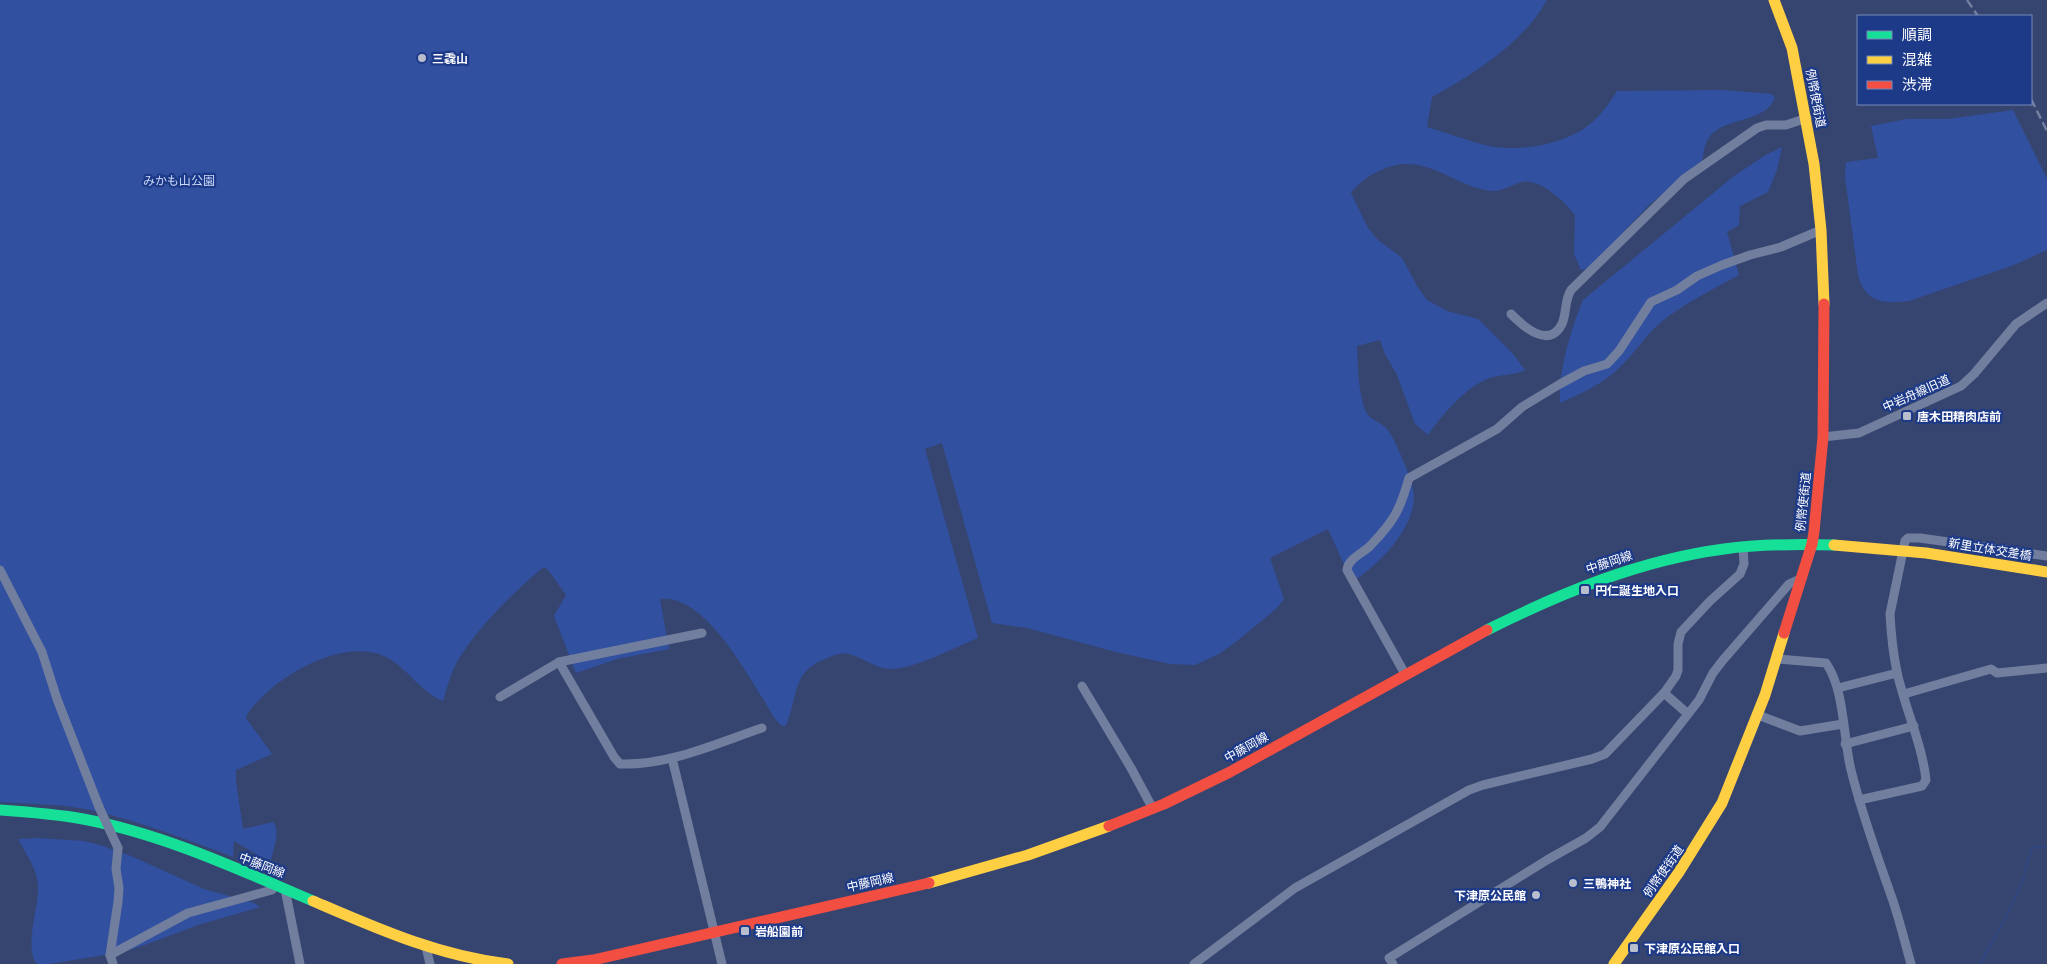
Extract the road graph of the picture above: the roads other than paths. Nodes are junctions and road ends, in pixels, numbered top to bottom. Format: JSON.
{"nodes":[{"id":1,"x":1774,"y":0,"type":"edge"},
{"id":2,"x":1807,"y":118,"type":"junction"},
{"id":3,"x":1821,"y":230,"type":"junction"},
{"id":4,"x":2047,"y":303,"type":"edge"},
{"id":5,"x":1511,"y":314,"type":"dead end"},
{"id":6,"x":1823,"y":437,"type":"junction"},
{"id":7,"x":1812,"y":544,"type":"junction"},
{"id":8,"x":1743,"y":546,"type":"junction"},
{"id":9,"x":1903,"y":551,"type":"junction"},
{"id":10,"x":1928,"y":554,"type":"joint"},
{"id":11,"x":2047,"y":556,"type":"edge"},
{"id":12,"x":0,"y":570,"type":"edge"},
{"id":13,"x":2047,"y":572,"type":"edge"},
{"id":14,"x":1802,"y":578,"type":"junction"},
{"id":15,"x":702,"y":633,"type":"dead end"},
{"id":16,"x":1777,"y":660,"type":"junction"},
{"id":17,"x":559,"y":662,"type":"junction"},
{"id":18,"x":2047,"y":668,"type":"edge"},
{"id":19,"x":1897,"y":673,"type":"junction"},
{"id":20,"x":1405,"y":674,"type":"junction"},
{"id":21,"x":1082,"y":686,"type":"dead end"},
{"id":22,"x":1838,"y":688,"type":"junction"},
{"id":23,"x":1664,"y":692,"type":"junction"},
{"id":24,"x":1904,"y":694,"type":"junction"},
{"id":25,"x":500,"y":697,"type":"dead end"},
{"id":26,"x":1688,"y":714,"type":"junction"},
{"id":27,"x":1758,"y":715,"type":"junction"},
{"id":28,"x":1842,"y":724,"type":"junction"},
{"id":29,"x":1914,"y":726,"type":"junction"},
{"id":30,"x":762,"y":728,"type":"dead end"},
{"id":31,"x":1845,"y":744,"type":"junction"},
{"id":32,"x":672,"y":758,"type":"junction"},
{"id":33,"x":1859,"y":800,"type":"junction"},
{"id":34,"x":1153,"y":809,"type":"junction"},
{"id":35,"x":0,"y":810,"type":"edge"},
{"id":36,"x":280,"y":887,"type":"junction"},
{"id":37,"x":714,"y":933,"type":"junction"},
{"id":38,"x":426,"y":947,"type":"junction"},
{"id":39,"x":111,"y":959,"type":"edge"},
{"id":40,"x":578,"y":963,"type":"edge"},
{"id":41,"x":300,"y":964,"type":"edge"},
{"id":42,"x":430,"y":964,"type":"edge"},
{"id":43,"x":508,"y":964,"type":"edge"},
{"id":44,"x":562,"y":964,"type":"edge"},
{"id":45,"x":722,"y":964,"type":"edge"},
{"id":46,"x":1194,"y":964,"type":"edge"},
{"id":47,"x":1393,"y":964,"type":"edge"},
{"id":48,"x":1614,"y":964,"type":"edge"},
{"id":49,"x":1911,"y":964,"type":"edge"}],
"edges":[{"from":1,"to":2,"type":"main road","name":"例幣使街道"},
{"from":2,"to":3,"type":"main road","name":"例幣使街道"},
{"from":2,"to":5,"type":"street"},
{"from":3,"to":6,"type":"main road","name":"例幣使街道"},
{"from":3,"to":20,"type":"street"},
{"from":4,"to":6,"type":"street","name":"中岩舟線旧道"},
{"from":6,"to":7,"type":"main road","name":"例幣使街道"},
{"from":7,"to":8,"type":"main road","name":"中藤岡線"},
{"from":7,"to":9,"type":"main road","name":"中藤岡線"},
{"from":7,"to":14,"type":"main road","name":"例幣使街道"},
{"from":8,"to":20,"type":"main road","name":"中藤岡線"},
{"from":8,"to":23,"type":"street"},
{"from":9,"to":10,"type":"main road","name":"中藤岡線"},
{"from":9,"to":11,"type":"street"},
{"from":9,"to":19,"type":"street"},
{"from":10,"to":13,"type":"main road","name":"新里立体交差橋"},
{"from":12,"to":39,"type":"street","bridge":true},
{"from":14,"to":16,"type":"main road","name":"例幣使街道"},
{"from":14,"to":26,"type":"street"},
{"from":15,"to":17,"type":"street"},
{"from":16,"to":22,"type":"street"},
{"from":16,"to":27,"type":"main road","name":"例幣使街道"},
{"from":17,"to":25,"type":"street"},
{"from":17,"to":32,"type":"street"},
{"from":18,"to":24,"type":"street"},
{"from":19,"to":22,"type":"street"},
{"from":19,"to":24,"type":"street"},
{"from":20,"to":34,"type":"main road","name":"中藤岡線"},
{"from":21,"to":34,"type":"street"},
{"from":22,"to":28,"type":"street"},
{"from":23,"to":26,"type":"street"},
{"from":23,"to":46,"type":"street"},
{"from":24,"to":29,"type":"street"},
{"from":26,"to":47,"type":"street"},
{"from":27,"to":28,"type":"street"},
{"from":27,"to":48,"type":"main road","name":"例幣使街道"},
{"from":28,"to":31,"type":"street"},
{"from":29,"to":31,"type":"street"},
{"from":29,"to":33,"type":"street"},
{"from":30,"to":32,"type":"street"},
{"from":31,"to":33,"type":"street"},
{"from":32,"to":37,"type":"street"},
{"from":33,"to":49,"type":"street"},
{"from":34,"to":37,"type":"main road","name":"中藤岡線"},
{"from":35,"to":36,"type":"main road","name":"中藤岡線"},
{"from":36,"to":38,"type":"main road","name":"中藤岡線"},
{"from":36,"to":39,"type":"street"},
{"from":36,"to":41,"type":"street"},
{"from":37,"to":40,"type":"main road","name":"中藤岡線"},
{"from":37,"to":45,"type":"street"},
{"from":38,"to":42,"type":"street"},
{"from":38,"to":43,"type":"main road","name":"中藤岡線"},
{"from":40,"to":44,"type":"main road","name":"中藤岡線"}]}
